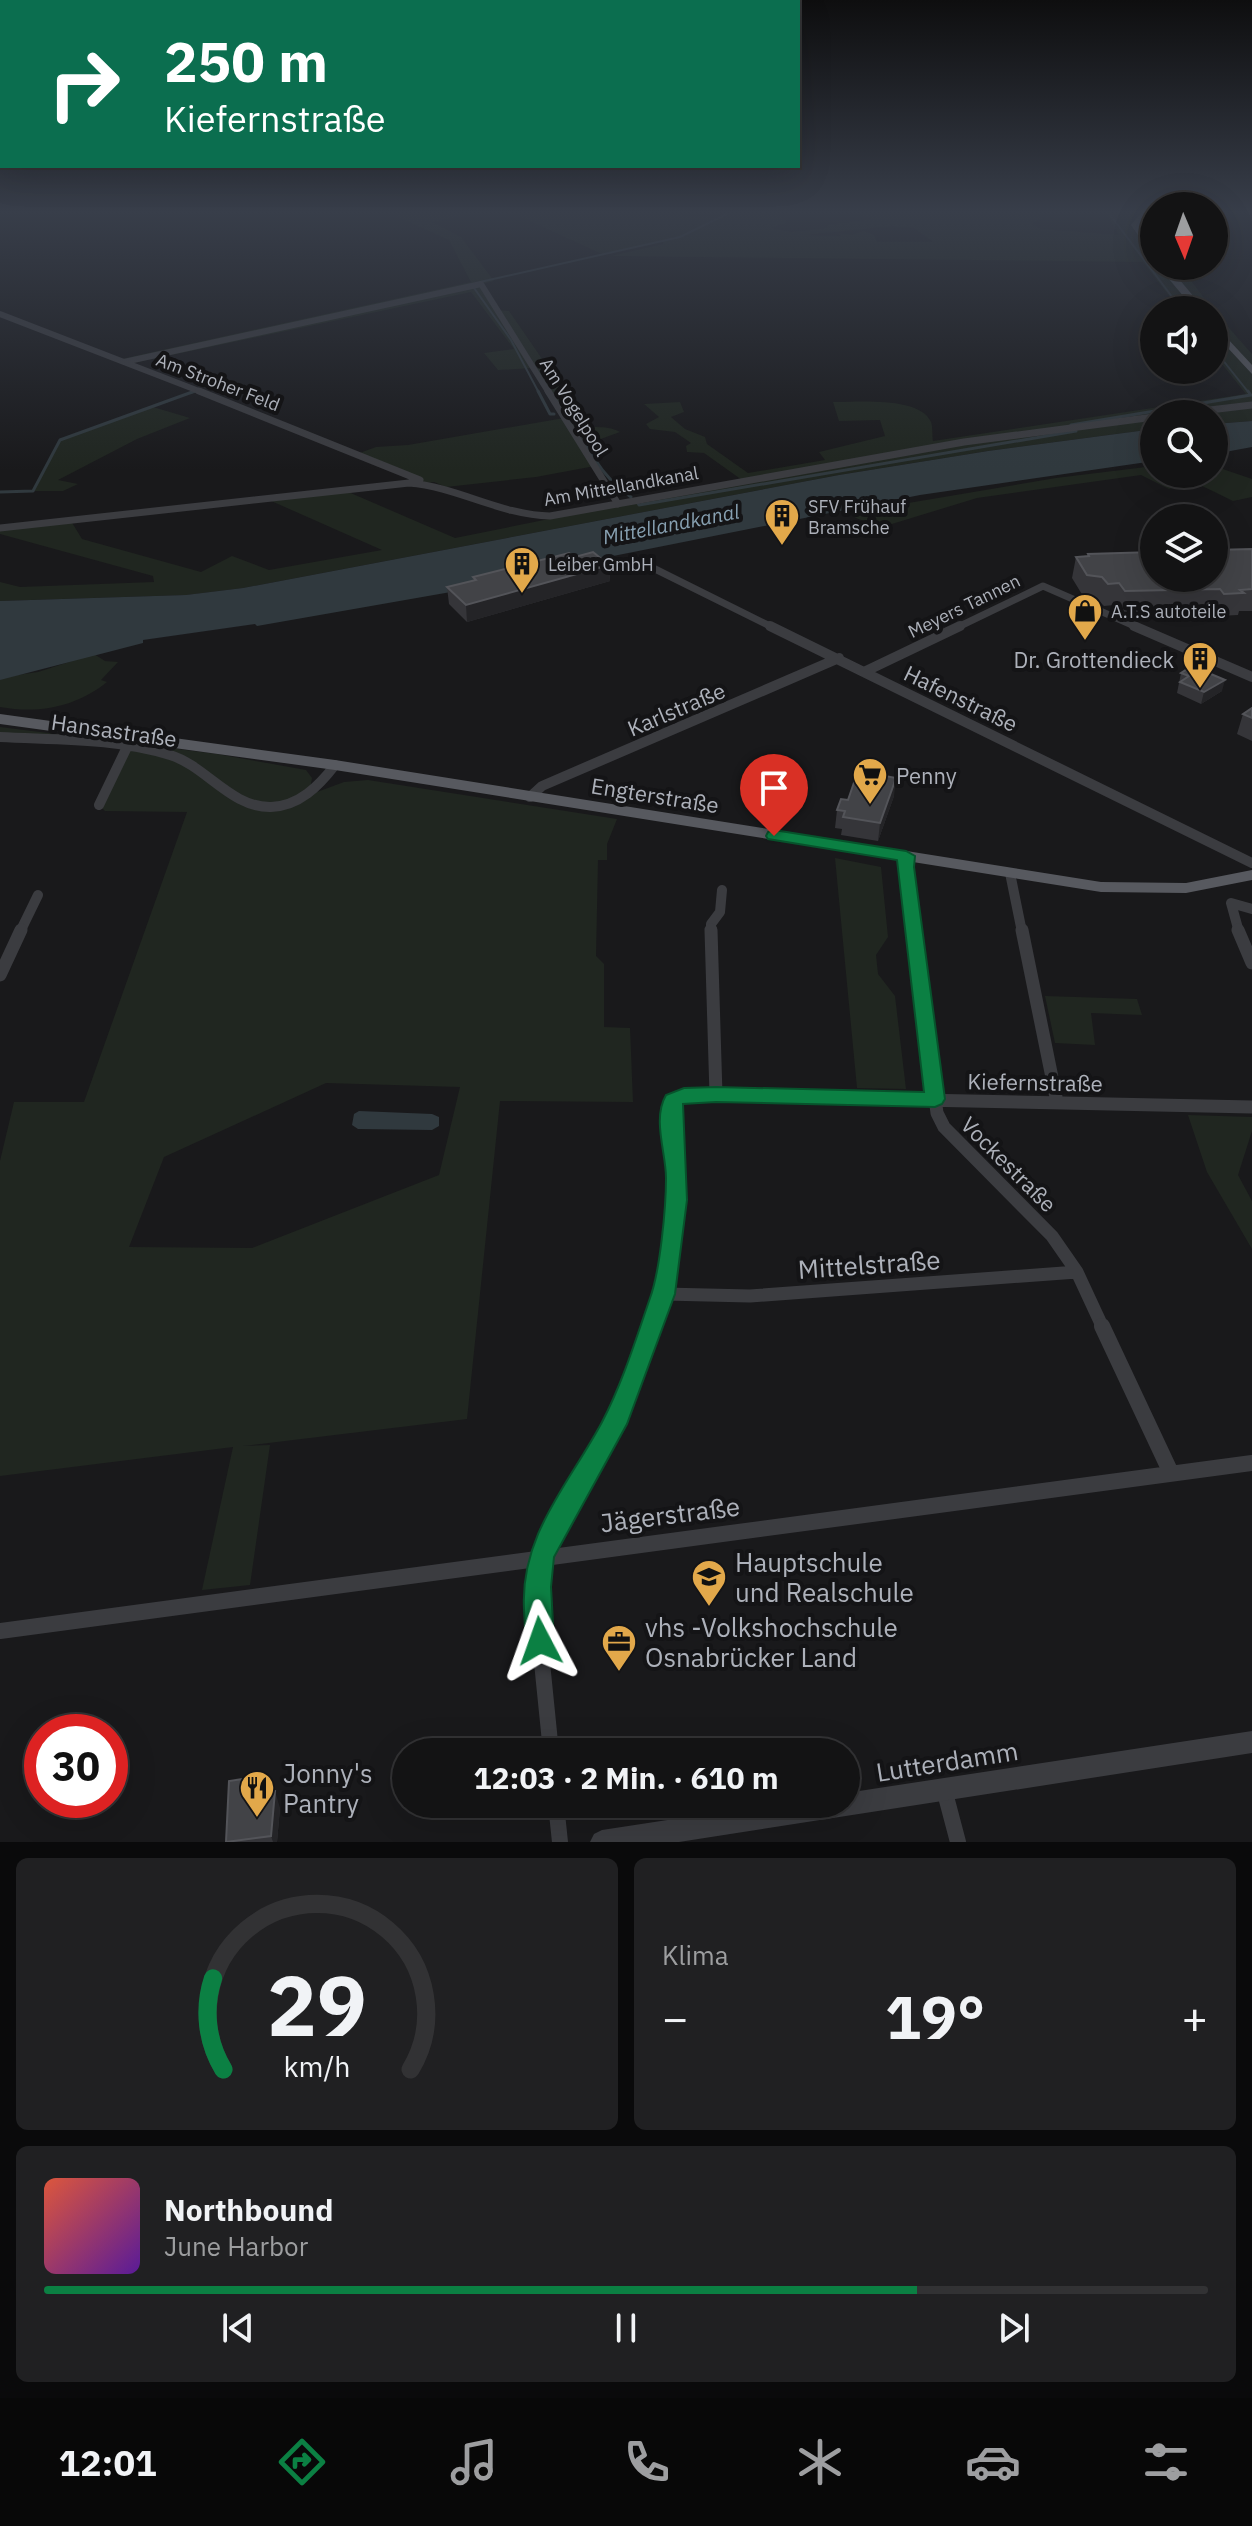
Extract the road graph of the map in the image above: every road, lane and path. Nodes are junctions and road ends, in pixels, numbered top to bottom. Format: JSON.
{"nodes":[{"id":1,"x":417,"y":298,"type":"edge"},
{"id":2,"x":490,"y":298,"type":"edge"},
{"id":3,"x":0,"y":314,"type":"edge"},
{"id":4,"x":1228,"y":343,"type":"edge"},
{"id":5,"x":124,"y":362,"type":"junction"},
{"id":6,"x":1252,"y":371,"type":"edge"},
{"id":7,"x":1252,"y":405,"type":"edge"},
{"id":8,"x":1228,"y":408,"type":"edge"},
{"id":9,"x":1140,"y":419,"type":"edge"},
{"id":10,"x":423,"y":483,"type":"junction"},
{"id":11,"x":618,"y":504,"type":"junction"},
{"id":12,"x":0,"y":528,"type":"edge"},
{"id":13,"x":653,"y":568,"type":"dead end"},
{"id":14,"x":839,"y":658,"type":"junction"},
{"id":15,"x":866,"y":671,"type":"junction"},
{"id":16,"x":1252,"y":677,"type":"edge"},
{"id":17,"x":0,"y":719,"type":"edge"},
{"id":18,"x":0,"y":737,"type":"edge"},
{"id":19,"x":127,"y":747,"type":"junction"},
{"id":20,"x":335,"y":765,"type":"junction"},
{"id":21,"x":530,"y":797,"type":"junction"},
{"id":22,"x":99,"y":805,"type":"dead end"},
{"id":23,"x":906,"y":856,"type":"junction"},
{"id":24,"x":1252,"y":863,"type":"edge"},
{"id":25,"x":1010,"y":873,"type":"junction"},
{"id":26,"x":1252,"y":875,"type":"edge"},
{"id":27,"x":722,"y":890,"type":"dead end"},
{"id":28,"x":38,"y":895,"type":"dead end"},
{"id":29,"x":1252,"y":909,"type":"edge"},
{"id":30,"x":1252,"y":963,"type":"edge"},
{"id":31,"x":0,"y":975,"type":"edge"},
{"id":32,"x":716,"y":1095,"type":"junction"},
{"id":33,"x":935,"y":1099,"type":"junction"},
{"id":34,"x":1057,"y":1102,"type":"junction"},
{"id":35,"x":1252,"y":1107,"type":"edge"},
{"id":36,"x":1077,"y":1272,"type":"junction"},
{"id":37,"x":664,"y":1294,"type":"junction"},
{"id":38,"x":1252,"y":1463,"type":"edge"},
{"id":39,"x":1171,"y":1473,"type":"junction"},
{"id":40,"x":541,"y":1557,"type":"junction"},
{"id":41,"x":0,"y":1631,"type":"edge"},
{"id":42,"x":550,"y":1738,"type":"edge"},
{"id":43,"x":1252,"y":1742,"type":"edge"},
{"id":44,"x":944,"y":1789,"type":"junction"},
{"id":45,"x":557,"y":1818,"type":"edge"},
{"id":46,"x":560,"y":1842,"type":"edge"},
{"id":47,"x":602,"y":1842,"type":"edge"},
{"id":48,"x":958,"y":1842,"type":"edge"}],
"edges":[{"from":1,"to":5,"type":"street","name":"Am Vogelpool"},
{"from":2,"to":11,"type":"street","name":"Am Vogelpool"},
{"from":3,"to":5,"type":"street","name":"Am Stroher Feld"},
{"from":4,"to":6,"type":"main road"},
{"from":5,"to":10,"type":"street","name":"Am Stroher Feld"},
{"from":7,"to":8,"type":"street"},
{"from":9,"to":11,"type":"street","name":"Am Mittellandkanal"},
{"from":10,"to":11,"type":"street","name":"Am Mittellandkanal"},
{"from":10,"to":12,"type":"street","name":"Am Mittellandkanal"},
{"from":13,"to":14,"type":"street","name":"Hafenstraße"},
{"from":14,"to":15,"type":"street","name":"Hafenstraße"},
{"from":14,"to":21,"type":"street","name":"Karlstraße"},
{"from":15,"to":16,"type":"street","name":"Meyers Tannen"},
{"from":15,"to":24,"type":"street","name":"Hafenstraße"},
{"from":17,"to":20,"type":"main road","name":"Engterstraße"},
{"from":18,"to":19,"type":"street","name":"Hansastraße"},
{"from":19,"to":20,"type":"street","name":"Hansastraße"},
{"from":19,"to":22,"type":"street"},
{"from":20,"to":21,"type":"main road","name":"Engterstraße"},
{"from":21,"to":23,"type":"main road","name":"Engterstraße"},
{"from":23,"to":25,"type":"main road","name":"Engterstraße"},
{"from":23,"to":33,"type":"street","name":"Vockestraße"},
{"from":25,"to":26,"type":"main road","name":"Engterstraße"},
{"from":25,"to":34,"type":"street"},
{"from":27,"to":32,"type":"street"},
{"from":28,"to":31,"type":"street"},
{"from":29,"to":30,"type":"street"},
{"from":32,"to":33,"type":"street","name":"Kiefernstraße"},
{"from":32,"to":37,"type":"street","name":"Kiefernstraße"},
{"from":33,"to":34,"type":"street","name":"Kiefernstraße"},
{"from":33,"to":36,"type":"street","name":"Vockestraße"},
{"from":34,"to":35,"type":"street","name":"Kiefernstraße"},
{"from":36,"to":37,"type":"street","name":"Mittelstraße"},
{"from":36,"to":39,"type":"street","name":"Vockestraße"},
{"from":37,"to":40,"type":"street"},
{"from":38,"to":39,"type":"street","name":"Jägerstraße"},
{"from":39,"to":40,"type":"street","name":"Jägerstraße"},
{"from":40,"to":41,"type":"street","name":"Jägerstraße"},
{"from":40,"to":42,"type":"street"},
{"from":43,"to":44,"type":"street","name":"Lutterdamm"},
{"from":44,"to":47,"type":"street","name":"Lutterdamm"},
{"from":44,"to":48,"type":"street"},
{"from":45,"to":46,"type":"street"}]}
